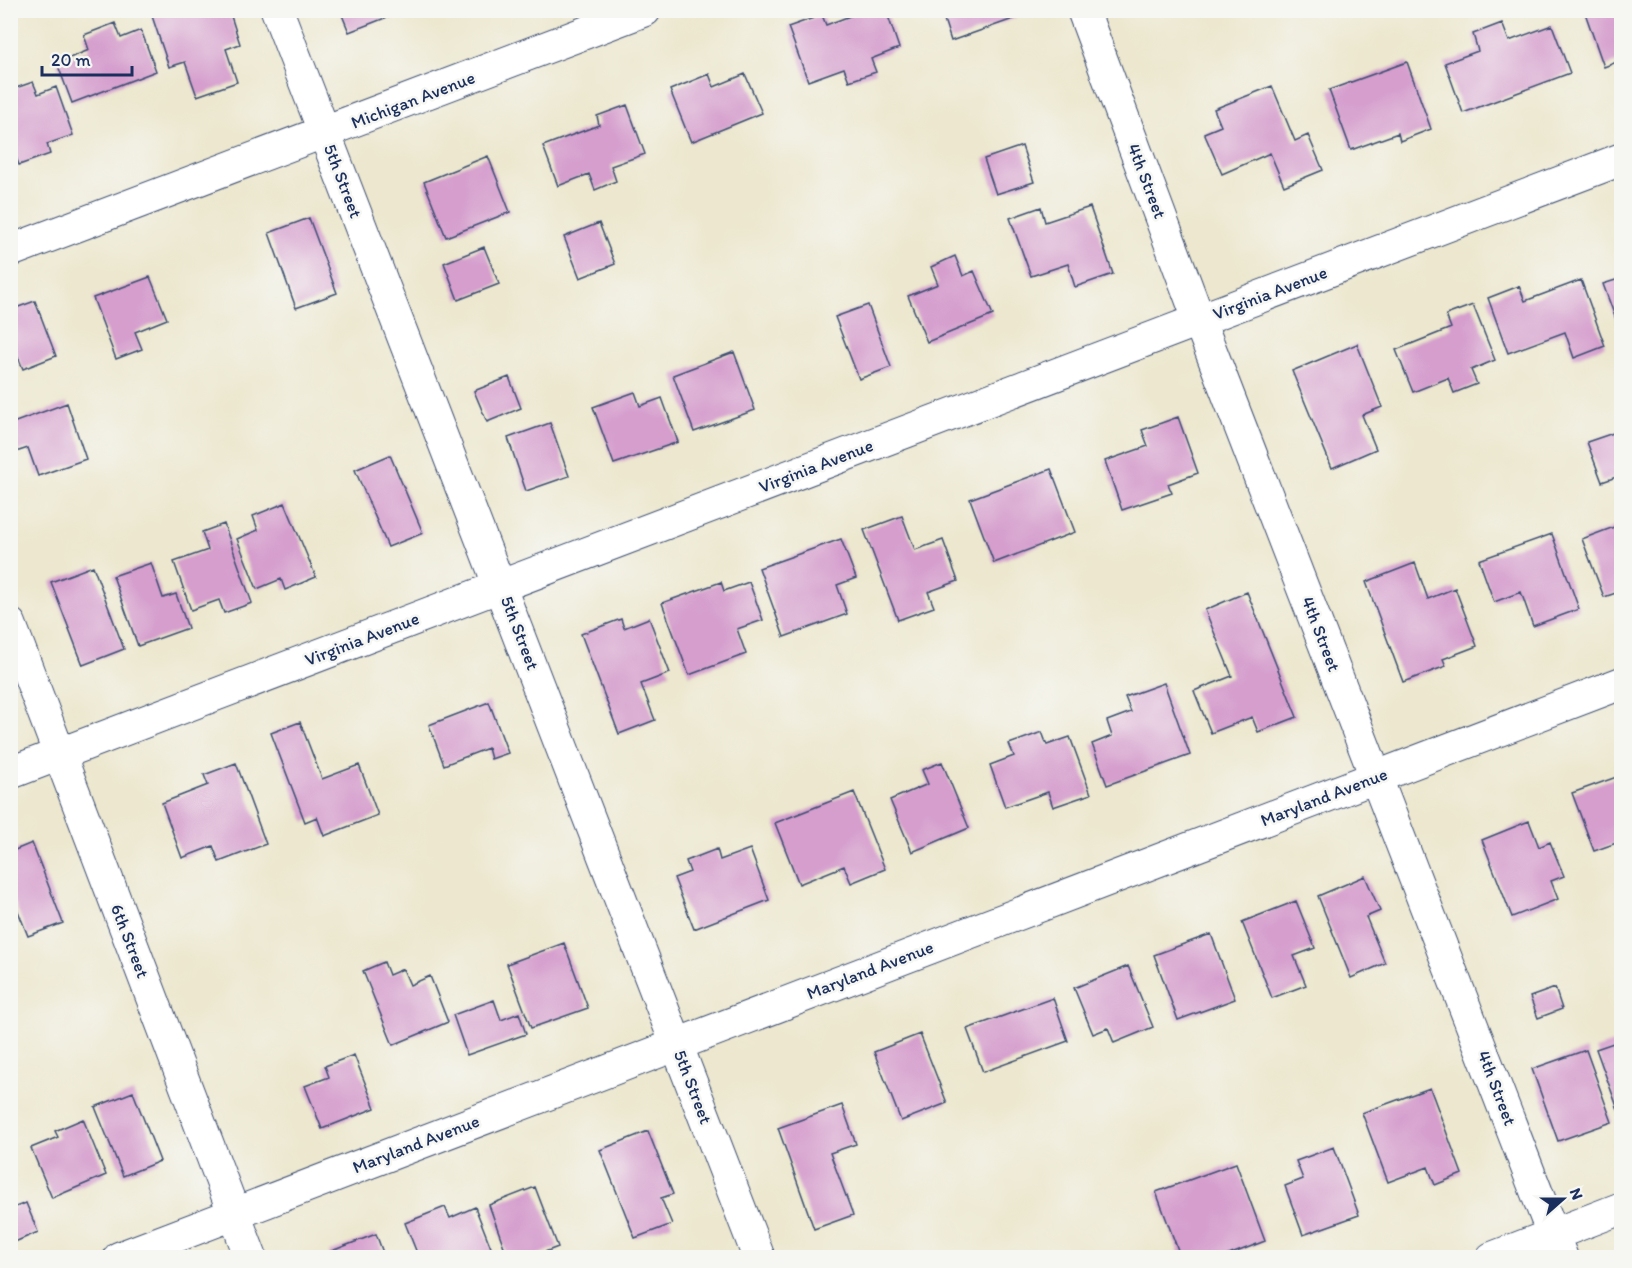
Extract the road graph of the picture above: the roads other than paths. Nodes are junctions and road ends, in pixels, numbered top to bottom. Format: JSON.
{"nodes":[{"id":1,"x":277,"y":10,"type":"edge"},
{"id":2,"x":645,"y":10,"type":"edge"},
{"id":3,"x":1083,"y":10,"type":"edge"},
{"id":4,"x":324,"y":134,"type":"junction"},
{"id":5,"x":1622,"y":159,"type":"edge"},
{"id":6,"x":10,"y":251,"type":"edge"},
{"id":7,"x":1199,"y":320,"type":"junction"},
{"id":8,"x":502,"y":586,"type":"junction"},
{"id":9,"x":10,"y":624,"type":"edge"},
{"id":10,"x":1622,"y":683,"type":"edge"},
{"id":11,"x":59,"y":754,"type":"junction"},
{"id":12,"x":10,"y":772,"type":"edge"},
{"id":13,"x":1377,"y":777,"type":"junction"},
{"id":14,"x":676,"y":1044,"type":"junction"},
{"id":15,"x":1622,"y":1208,"type":"edge"},
{"id":16,"x":234,"y":1214,"type":"junction"},
{"id":17,"x":1558,"y":1246,"type":"edge"},
{"id":18,"x":119,"y":1257,"type":"edge"},
{"id":19,"x":250,"y":1257,"type":"edge"},
{"id":20,"x":759,"y":1257,"type":"edge"},
{"id":21,"x":1492,"y":1257,"type":"edge"}],
"edges":[{"from":1,"to":4,"type":"street","name":"5th Street"},
{"from":2,"to":4,"type":"street","name":"Michigan Avenue"},
{"from":3,"to":7,"type":"street","name":"4th Street"},
{"from":4,"to":6,"type":"street","name":"Michigan Avenue"},
{"from":4,"to":8,"type":"street","name":"5th Street"},
{"from":5,"to":7,"type":"street","name":"Virginia Avenue"},
{"from":7,"to":8,"type":"street","name":"Virginia Avenue"},
{"from":7,"to":13,"type":"street","name":"4th Street"},
{"from":8,"to":11,"type":"street","name":"Virginia Avenue"},
{"from":8,"to":14,"type":"street","name":"5th Street"},
{"from":9,"to":11,"type":"street","name":"6th Street"},
{"from":10,"to":13,"type":"street","name":"Maryland Avenue"},
{"from":11,"to":12,"type":"street","name":"Virginia Avenue"},
{"from":11,"to":16,"type":"street","name":"6th Street"},
{"from":13,"to":14,"type":"street","name":"Maryland Avenue"},
{"from":13,"to":17,"type":"street","name":"4th Street"},
{"from":14,"to":16,"type":"street","name":"Maryland Avenue"},
{"from":14,"to":20,"type":"street","name":"5th Street"},
{"from":15,"to":17,"type":"street"},
{"from":16,"to":18,"type":"street","name":"Maryland Avenue"},
{"from":16,"to":19,"type":"street","name":"6th Street"},
{"from":17,"to":21,"type":"street"}]}
